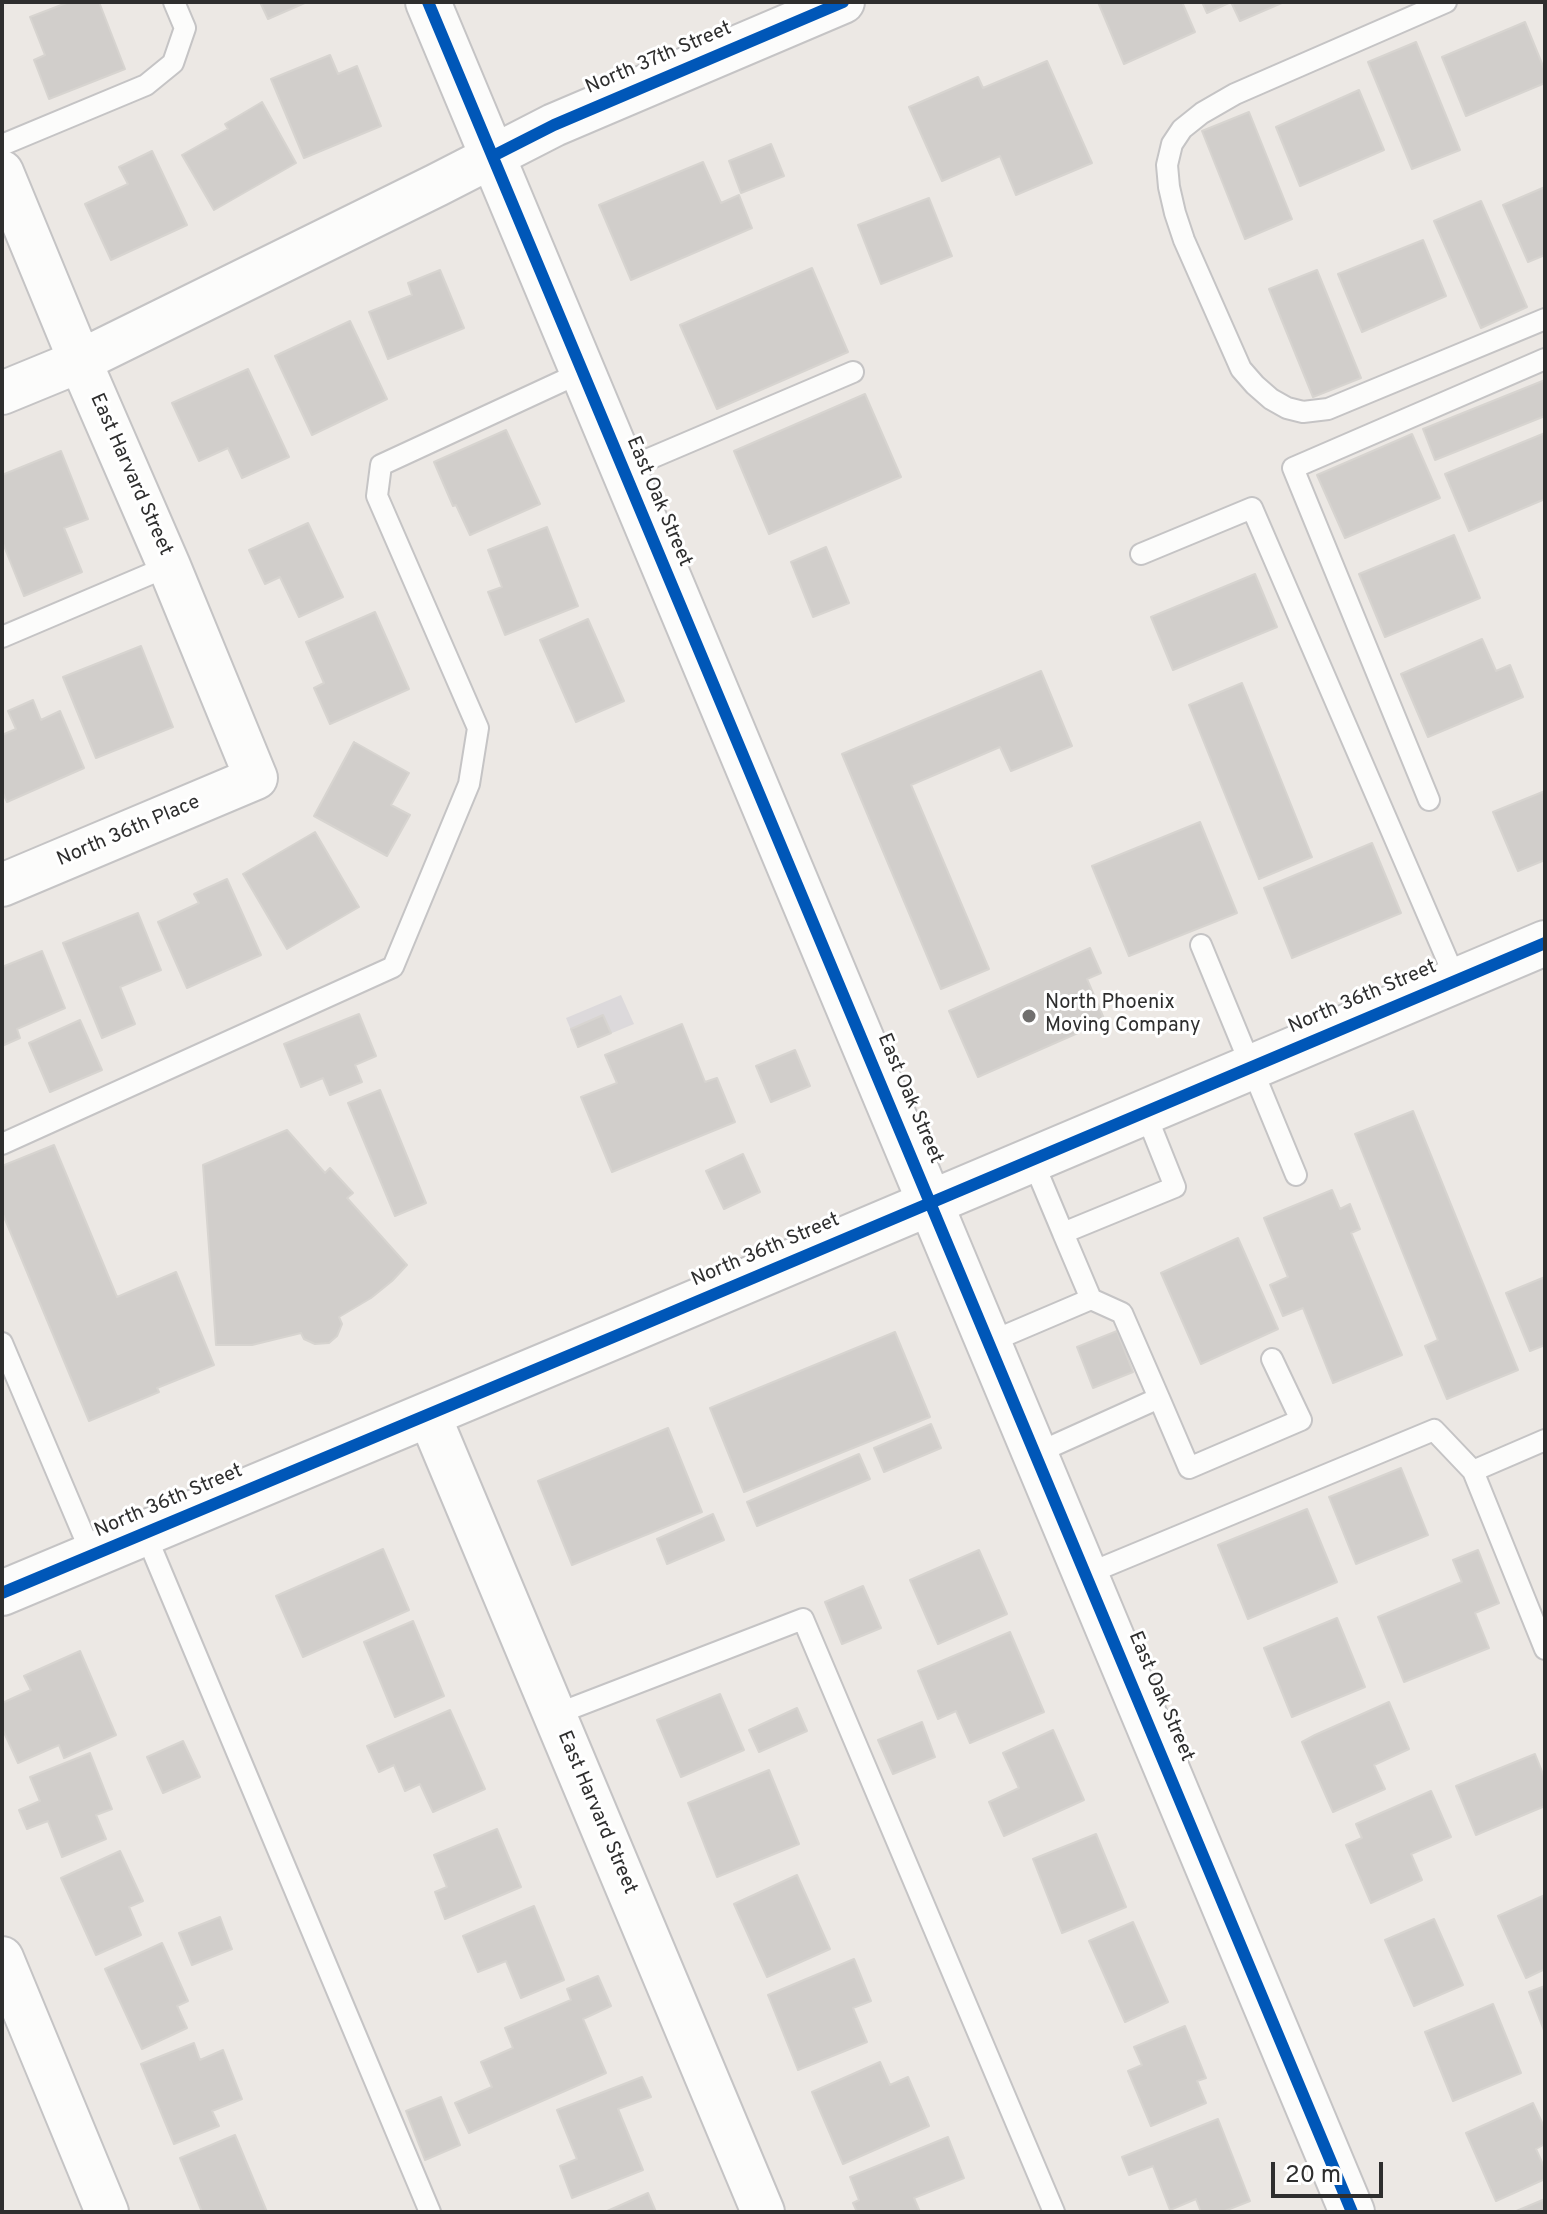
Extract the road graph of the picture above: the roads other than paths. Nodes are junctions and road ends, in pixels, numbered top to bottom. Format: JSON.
{"nodes":[{"id":1,"x":174,"y":2,"type":"edge"},
{"id":2,"x":428,"y":2,"type":"edge"},
{"id":3,"x":843,"y":2,"type":"edge"},
{"id":4,"x":1446,"y":2,"type":"edge"},
{"id":5,"x":2,"y":145,"type":"edge"},
{"id":6,"x":493,"y":156,"type":"junction"},
{"id":7,"x":2,"y":172,"type":"edge"},
{"id":8,"x":1545,"y":319,"type":"edge"},
{"id":9,"x":1545,"y":359,"type":"edge"},
{"id":10,"x":80,"y":361,"type":"junction"},
{"id":11,"x":582,"y":372,"type":"junction"},
{"id":12,"x":853,"y":372,"type":"dead end"},
{"id":13,"x":2,"y":393,"type":"edge"},
{"id":14,"x":623,"y":470,"type":"junction"},
{"id":15,"x":1141,"y":554,"type":"dead end"},
{"id":16,"x":169,"y":566,"type":"junction"},
{"id":17,"x":2,"y":637,"type":"edge"},
{"id":18,"x":256,"y":778,"type":"joint"},
{"id":19,"x":1429,"y":800,"type":"dead end"},
{"id":20,"x":2,"y":885,"type":"edge"},
{"id":21,"x":1545,"y":943,"type":"edge"},
{"id":22,"x":1201,"y":945,"type":"dead end"},
{"id":23,"x":1456,"y":980,"type":"junction"},
{"id":24,"x":1252,"y":1067,"type":"junction"},
{"id":25,"x":1145,"y":1112,"type":"junction"},
{"id":26,"x":2,"y":1144,"type":"edge"},
{"id":27,"x":1032,"y":1159,"type":"junction"},
{"id":28,"x":1296,"y":1175,"type":"dead end"},
{"id":29,"x":931,"y":1203,"type":"junction"},
{"id":30,"x":1063,"y":1233,"type":"junction"},
{"id":31,"x":1091,"y":1299,"type":"junction"},
{"id":32,"x":990,"y":1342,"type":"junction"},
{"id":33,"x":2,"y":1343,"type":"edge"},
{"id":34,"x":1272,"y":1359,"type":"dead end"},
{"id":35,"x":1159,"y":1398,"type":"junction"},
{"id":36,"x":429,"y":1415,"type":"junction"},
{"id":37,"x":1545,"y":1440,"type":"edge"},
{"id":38,"x":1037,"y":1453,"type":"junction"},
{"id":39,"x":1473,"y":1471,"type":"junction"},
{"id":40,"x":145,"y":1533,"type":"junction"},
{"id":41,"x":92,"y":1555,"type":"junction"},
{"id":42,"x":1087,"y":1574,"type":"junction"},
{"id":43,"x":2,"y":1593,"type":"edge"},
{"id":44,"x":1545,"y":1649,"type":"edge"},
{"id":45,"x":554,"y":1715,"type":"junction"},
{"id":46,"x":2,"y":1958,"type":"edge"},
{"id":47,"x":107,"y":2212,"type":"edge"},
{"id":48,"x":430,"y":2212,"type":"edge"},
{"id":49,"x":763,"y":2212,"type":"edge"},
{"id":50,"x":1054,"y":2212,"type":"edge"},
{"id":51,"x":1352,"y":2212,"type":"edge"}],
"edges":[{"from":1,"to":5,"type":"lane"},
{"from":2,"to":6,"type":"street","name":"East Oak Street"},
{"from":3,"to":6,"type":"street","name":"North 37th Street"},
{"from":4,"to":8,"type":"lane"},
{"from":6,"to":10,"type":"street","name":"North 37th Street"},
{"from":6,"to":11,"type":"street","name":"East Oak Street"},
{"from":7,"to":10,"type":"street","name":"East Harvard Street"},
{"from":9,"to":19,"type":"lane"},
{"from":10,"to":13,"type":"street","name":"North 37th Street"},
{"from":10,"to":16,"type":"street","name":"East Harvard Street"},
{"from":11,"to":14,"type":"street","name":"East Oak Street"},
{"from":11,"to":26,"type":"lane"},
{"from":12,"to":14,"type":"lane"},
{"from":14,"to":29,"type":"street","name":"East Oak Street"},
{"from":15,"to":23,"type":"lane"},
{"from":16,"to":17,"type":"lane"},
{"from":16,"to":18,"type":"street","name":"East Harvard Street"},
{"from":18,"to":20,"type":"street","name":"North 36th Place"},
{"from":21,"to":23,"type":"street","name":"North 36th Street"},
{"from":22,"to":24,"type":"lane"},
{"from":23,"to":24,"type":"street","name":"North 36th Street"},
{"from":24,"to":25,"type":"street","name":"North 36th Street"},
{"from":24,"to":28,"type":"lane"},
{"from":25,"to":27,"type":"street","name":"North 36th Street"},
{"from":25,"to":30,"type":"lane"},
{"from":27,"to":29,"type":"street","name":"North 36th Street"},
{"from":27,"to":30,"type":"lane"},
{"from":29,"to":32,"type":"street","name":"East Oak Street"},
{"from":29,"to":36,"type":"street","name":"North 36th Street"},
{"from":30,"to":31,"type":"lane"},
{"from":31,"to":32,"type":"lane"},
{"from":31,"to":35,"type":"lane"},
{"from":32,"to":38,"type":"street","name":"East Oak Street"},
{"from":33,"to":41,"type":"lane"},
{"from":34,"to":35,"type":"lane"},
{"from":35,"to":38,"type":"lane"},
{"from":36,"to":40,"type":"street","name":"North 36th Street"},
{"from":36,"to":45,"type":"street","name":"East Harvard Street"},
{"from":37,"to":39,"type":"lane"},
{"from":38,"to":42,"type":"street","name":"East Oak Street"},
{"from":39,"to":42,"type":"lane"},
{"from":39,"to":44,"type":"lane"},
{"from":40,"to":41,"type":"street","name":"North 36th Street"},
{"from":40,"to":48,"type":"lane"},
{"from":41,"to":43,"type":"street","name":"North 36th Street"},
{"from":42,"to":51,"type":"street","name":"East Oak Street"},
{"from":45,"to":49,"type":"street","name":"East Harvard Street"},
{"from":45,"to":50,"type":"lane"},
{"from":46,"to":47,"type":"street"}]}
